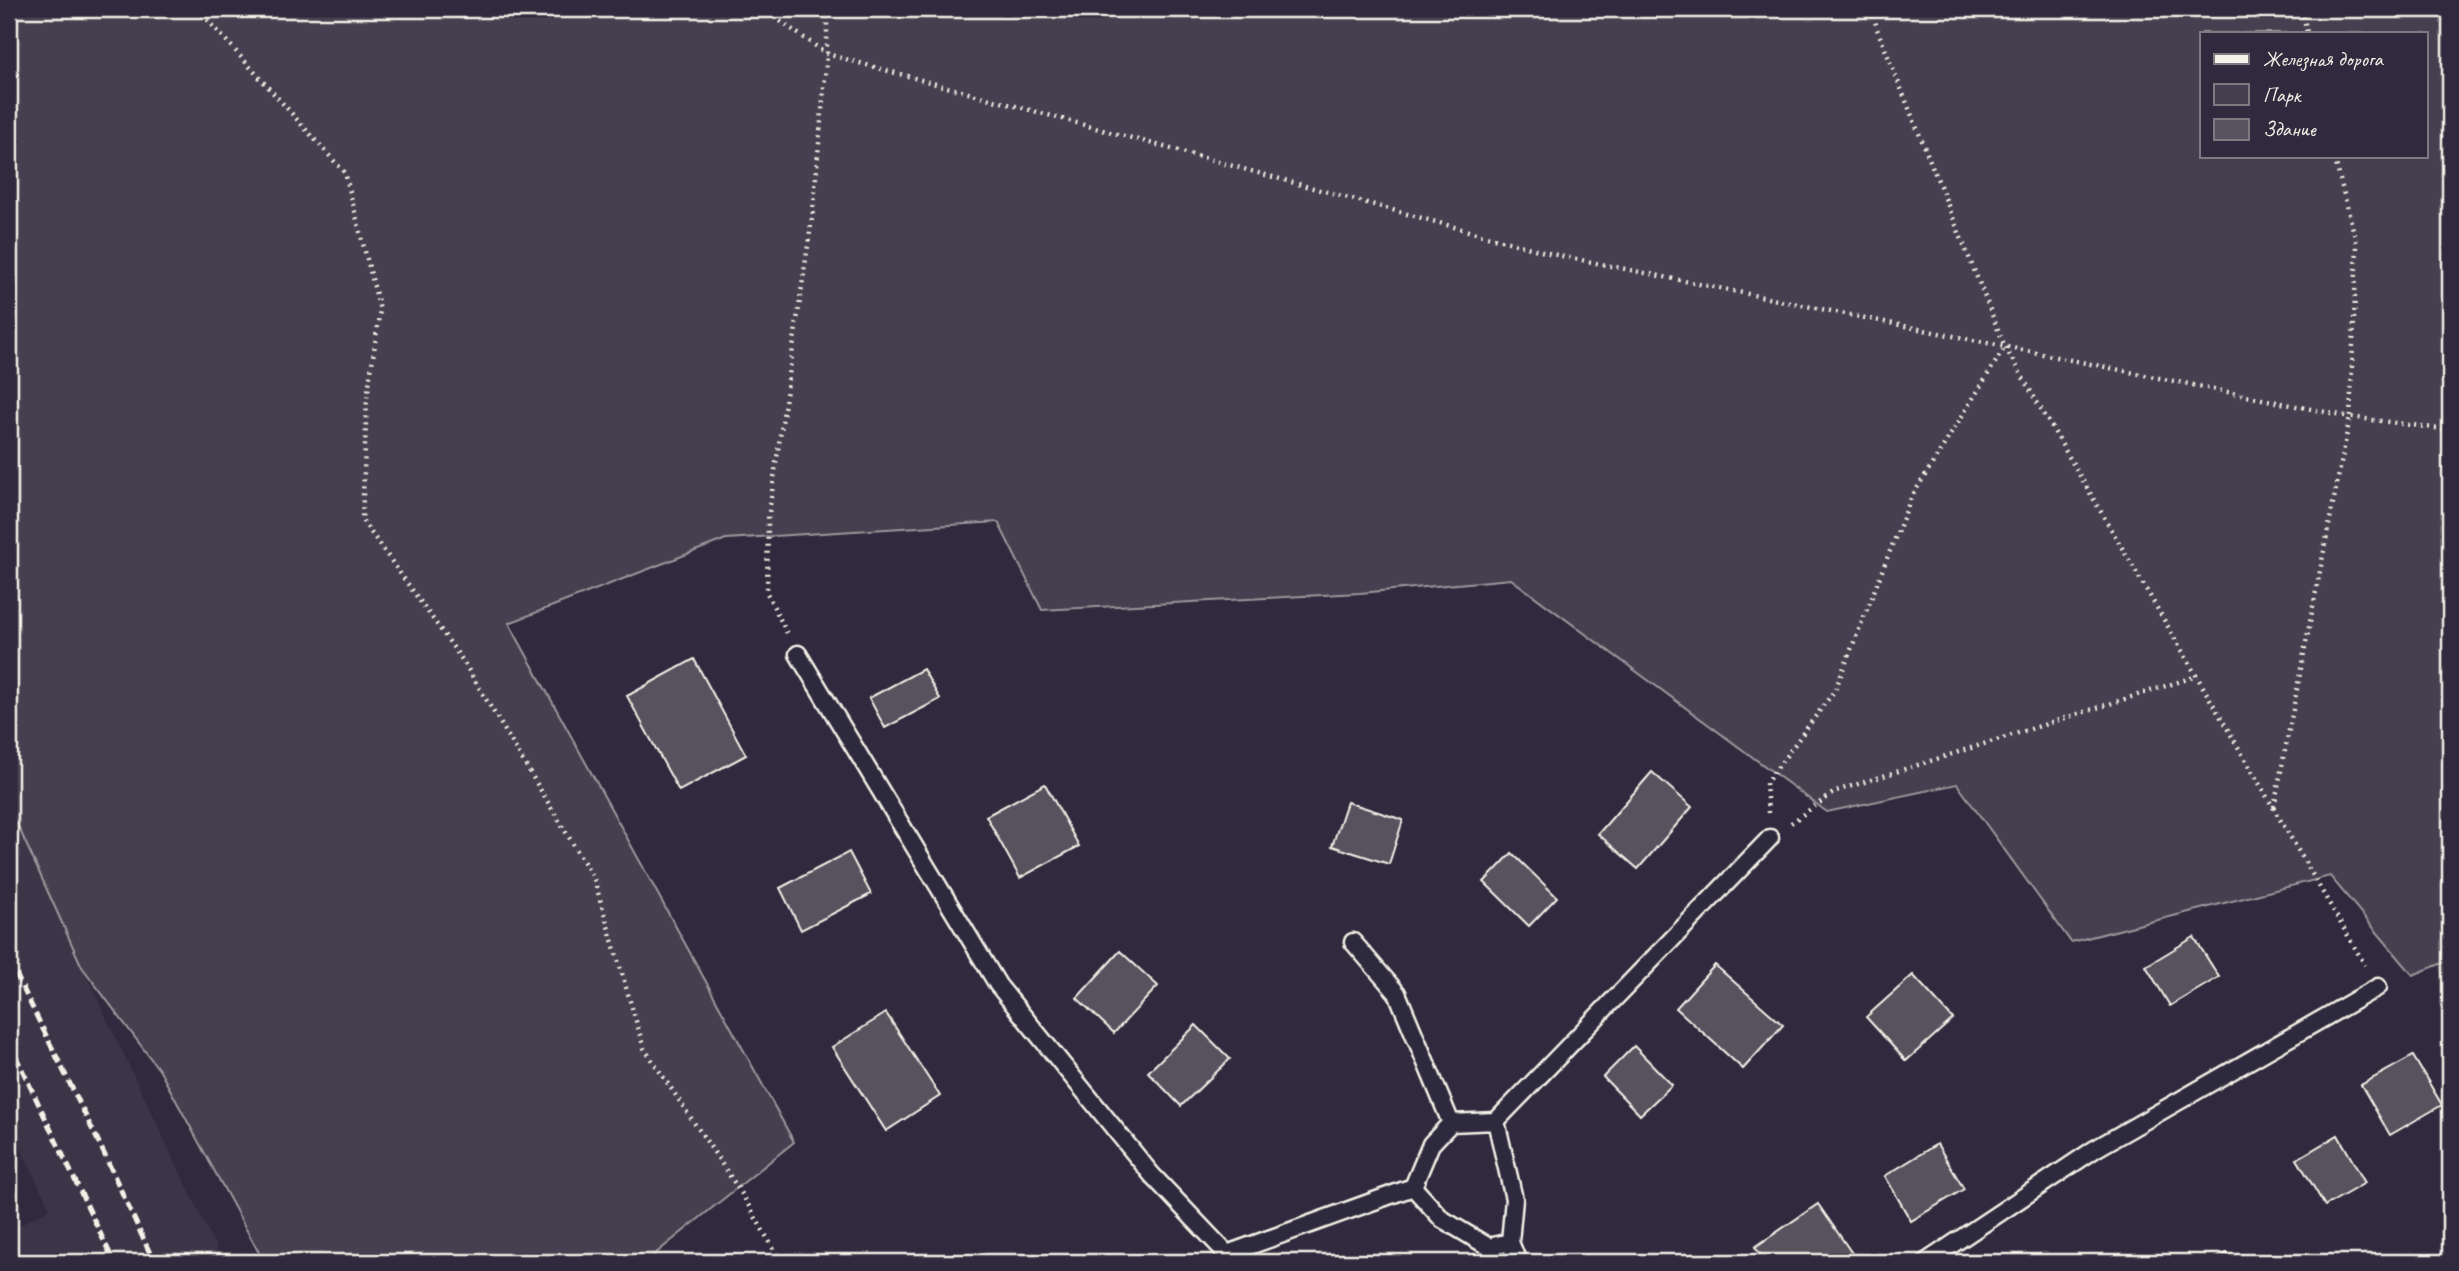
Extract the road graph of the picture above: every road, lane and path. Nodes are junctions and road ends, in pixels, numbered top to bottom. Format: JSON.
{"nodes":[{"id":1,"x":198,"y":9,"type":"edge"},
{"id":2,"x":763,"y":9,"type":"edge"},
{"id":3,"x":827,"y":9,"type":"edge"},
{"id":4,"x":1872,"y":9,"type":"edge"},
{"id":5,"x":2302,"y":9,"type":"edge"},
{"id":6,"x":2307,"y":32,"type":"edge"},
{"id":7,"x":827,"y":54,"type":"junction"},
{"id":8,"x":2335,"y":158,"type":"edge"},
{"id":9,"x":2005,"y":346,"type":"junction"},
{"id":10,"x":2350,"y":417,"type":"junction"},
{"id":11,"x":2450,"y":430,"type":"edge"},
{"id":12,"x":798,"y":654,"type":"joint"},
{"id":13,"x":2197,"y":676,"type":"junction"},
{"id":14,"x":2274,"y":807,"type":"junction"},
{"id":15,"x":1770,"y":838,"type":"junction"},
{"id":16,"x":1353,"y":942,"type":"dead end"},
{"id":17,"x":2378,"y":987,"type":"joint"},
{"id":18,"x":1496,"y":1121,"type":"junction"},
{"id":19,"x":1451,"y":1123,"type":"junction"},
{"id":20,"x":1413,"y":1186,"type":"junction"},
{"id":21,"x":1510,"y":1242,"type":"junction"},
{"id":22,"x":781,"y":1262,"type":"edge"},
{"id":23,"x":1518,"y":1262,"type":"edge"},
{"id":24,"x":1926,"y":1262,"type":"edge"}],
"edges":[{"from":1,"to":22,"type":"path"},
{"from":2,"to":7,"type":"path"},
{"from":3,"to":7,"type":"path"},
{"from":4,"to":9,"type":"path"},
{"from":5,"to":6,"type":"path"},
{"from":7,"to":9,"type":"path"},
{"from":7,"to":12,"type":"path"},
{"from":8,"to":10,"type":"path"},
{"from":9,"to":10,"type":"path"},
{"from":9,"to":13,"type":"path"},
{"from":9,"to":15,"type":"path"},
{"from":10,"to":11,"type":"path"},
{"from":10,"to":14,"type":"path"},
{"from":12,"to":20,"type":"lane"},
{"from":13,"to":14,"type":"path"},
{"from":13,"to":15,"type":"path"},
{"from":14,"to":17,"type":"path"},
{"from":15,"to":18,"type":"lane"},
{"from":16,"to":19,"type":"lane"},
{"from":17,"to":24,"type":"lane"},
{"from":18,"to":19,"type":"lane"},
{"from":18,"to":21,"type":"lane"},
{"from":19,"to":20,"type":"lane"},
{"from":20,"to":21,"type":"lane"},
{"from":21,"to":23,"type":"lane"}]}
